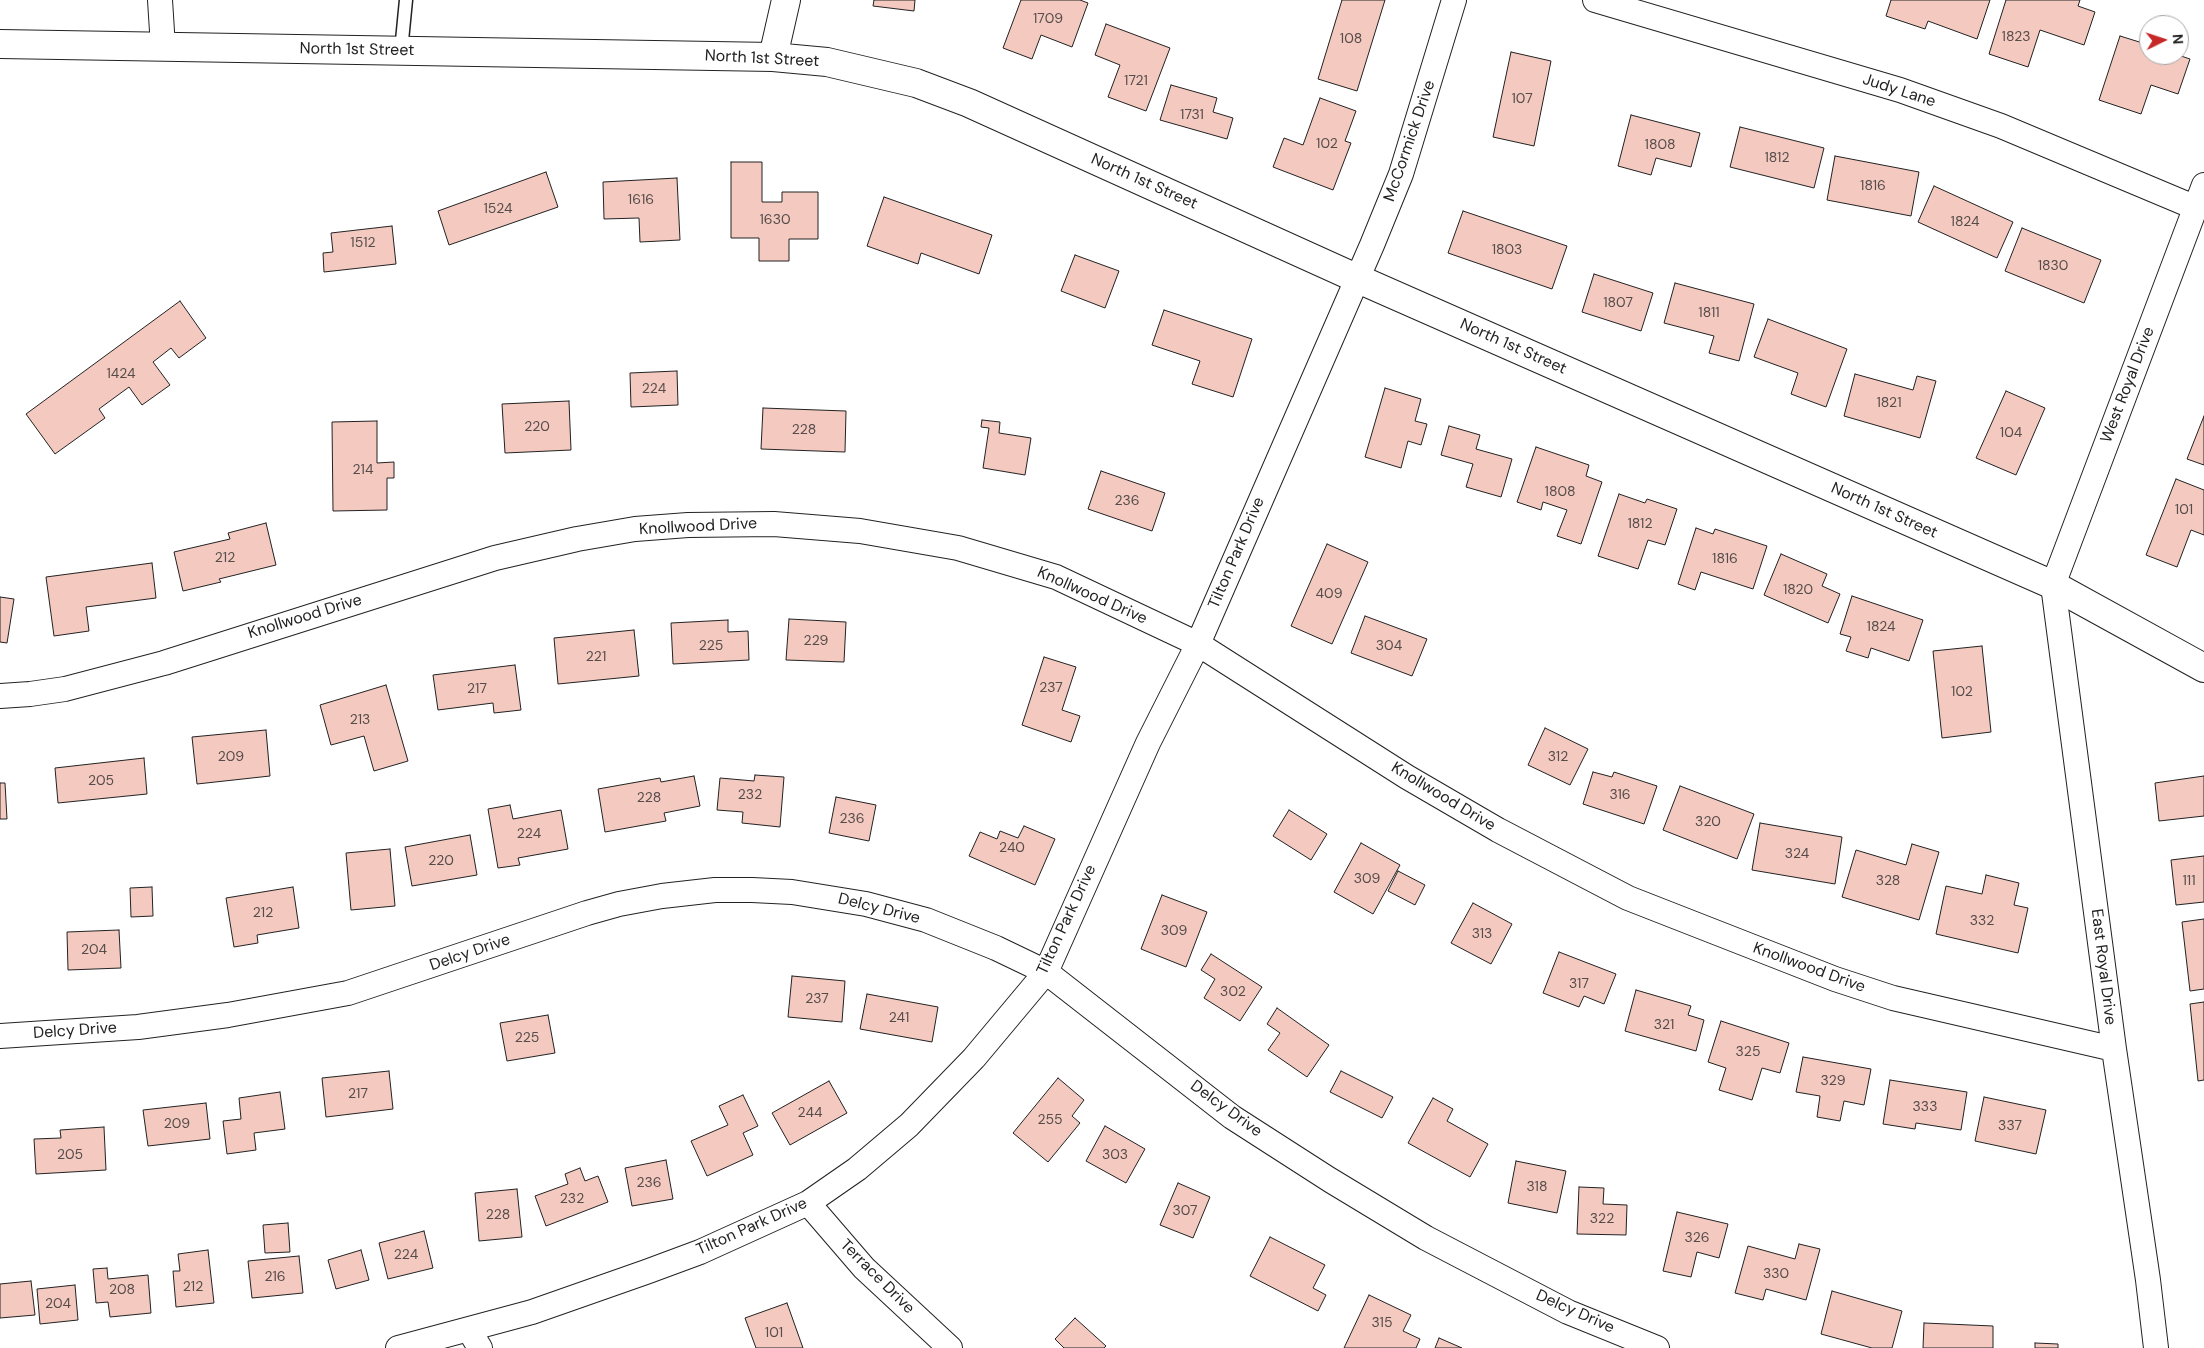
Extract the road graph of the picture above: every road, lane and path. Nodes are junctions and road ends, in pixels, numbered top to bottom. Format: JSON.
{"nodes":[{"id":1,"x":160,"y":0,"type":"edge"},
{"id":2,"x":406,"y":0,"type":"edge"},
{"id":3,"x":786,"y":0,"type":"edge"},
{"id":4,"x":1454,"y":0,"type":"edge"},
{"id":5,"x":1594,"y":0,"type":"edge"},
{"id":6,"x":0,"y":44,"type":"edge"},
{"id":7,"x":163,"y":47,"type":"junction"},
{"id":8,"x":401,"y":51,"type":"junction"},
{"id":9,"x":773,"y":57,"type":"junction"},
{"id":10,"x":2204,"y":185,"type":"edge"},
{"id":11,"x":2194,"y":207,"type":"junction"},
{"id":12,"x":1356,"y":278,"type":"junction"},
{"id":13,"x":2053,"y":585,"type":"junction"},
{"id":14,"x":1198,"y":644,"type":"junction"},
{"id":15,"x":2204,"y":668,"type":"edge"},
{"id":16,"x":0,"y":696,"type":"edge"},
{"id":17,"x":1046,"y":972,"type":"junction"},
{"id":18,"x":0,"y":1036,"type":"edge"},
{"id":19,"x":2114,"y":1049,"type":"junction"},
{"id":20,"x":808,"y":1203,"type":"junction"},
{"id":21,"x":474,"y":1339,"type":"edge"},
{"id":22,"x":398,"y":1348,"type":"edge"},
{"id":23,"x":950,"y":1348,"type":"edge"},
{"id":24,"x":1657,"y":1348,"type":"edge"},
{"id":25,"x":2156,"y":1348,"type":"edge"}],
"edges":[{"from":1,"to":7,"type":"street"},
{"from":2,"to":8,"type":"lane"},
{"from":3,"to":9,"type":"street"},
{"from":4,"to":12,"type":"street","name":"McCormick Drive"},
{"from":5,"to":11,"type":"street","name":"Judy Lane"},
{"from":6,"to":7,"type":"street","name":"North 1st Street"},
{"from":7,"to":8,"type":"street","name":"North 1st Street"},
{"from":8,"to":9,"type":"street","name":"North 1st Street"},
{"from":9,"to":12,"type":"street","name":"North 1st Street"},
{"from":10,"to":11,"type":"street","name":"West Royal Drive"},
{"from":11,"to":13,"type":"street","name":"West Royal Drive"},
{"from":12,"to":13,"type":"street","name":"North 1st Street"},
{"from":12,"to":14,"type":"street","name":"Tilton Park Drive"},
{"from":13,"to":15,"type":"street","name":"North 1st Street"},
{"from":13,"to":19,"type":"street","name":"East Royal Drive"},
{"from":14,"to":16,"type":"street","name":"Knollwood Drive"},
{"from":14,"to":17,"type":"street","name":"Tilton Park Drive"},
{"from":14,"to":19,"type":"street","name":"Knollwood Drive"},
{"from":17,"to":18,"type":"street","name":"Delcy Drive"},
{"from":17,"to":20,"type":"street","name":"Tilton Park Drive"},
{"from":17,"to":24,"type":"street","name":"Delcy Drive"},
{"from":19,"to":25,"type":"street","name":"East Royal Drive"},
{"from":20,"to":21,"type":"street","name":"Tilton Park Drive"},
{"from":20,"to":23,"type":"street","name":"Terrace Drive"},
{"from":21,"to":22,"type":"street","name":"Tilton Park Drive"}]}
